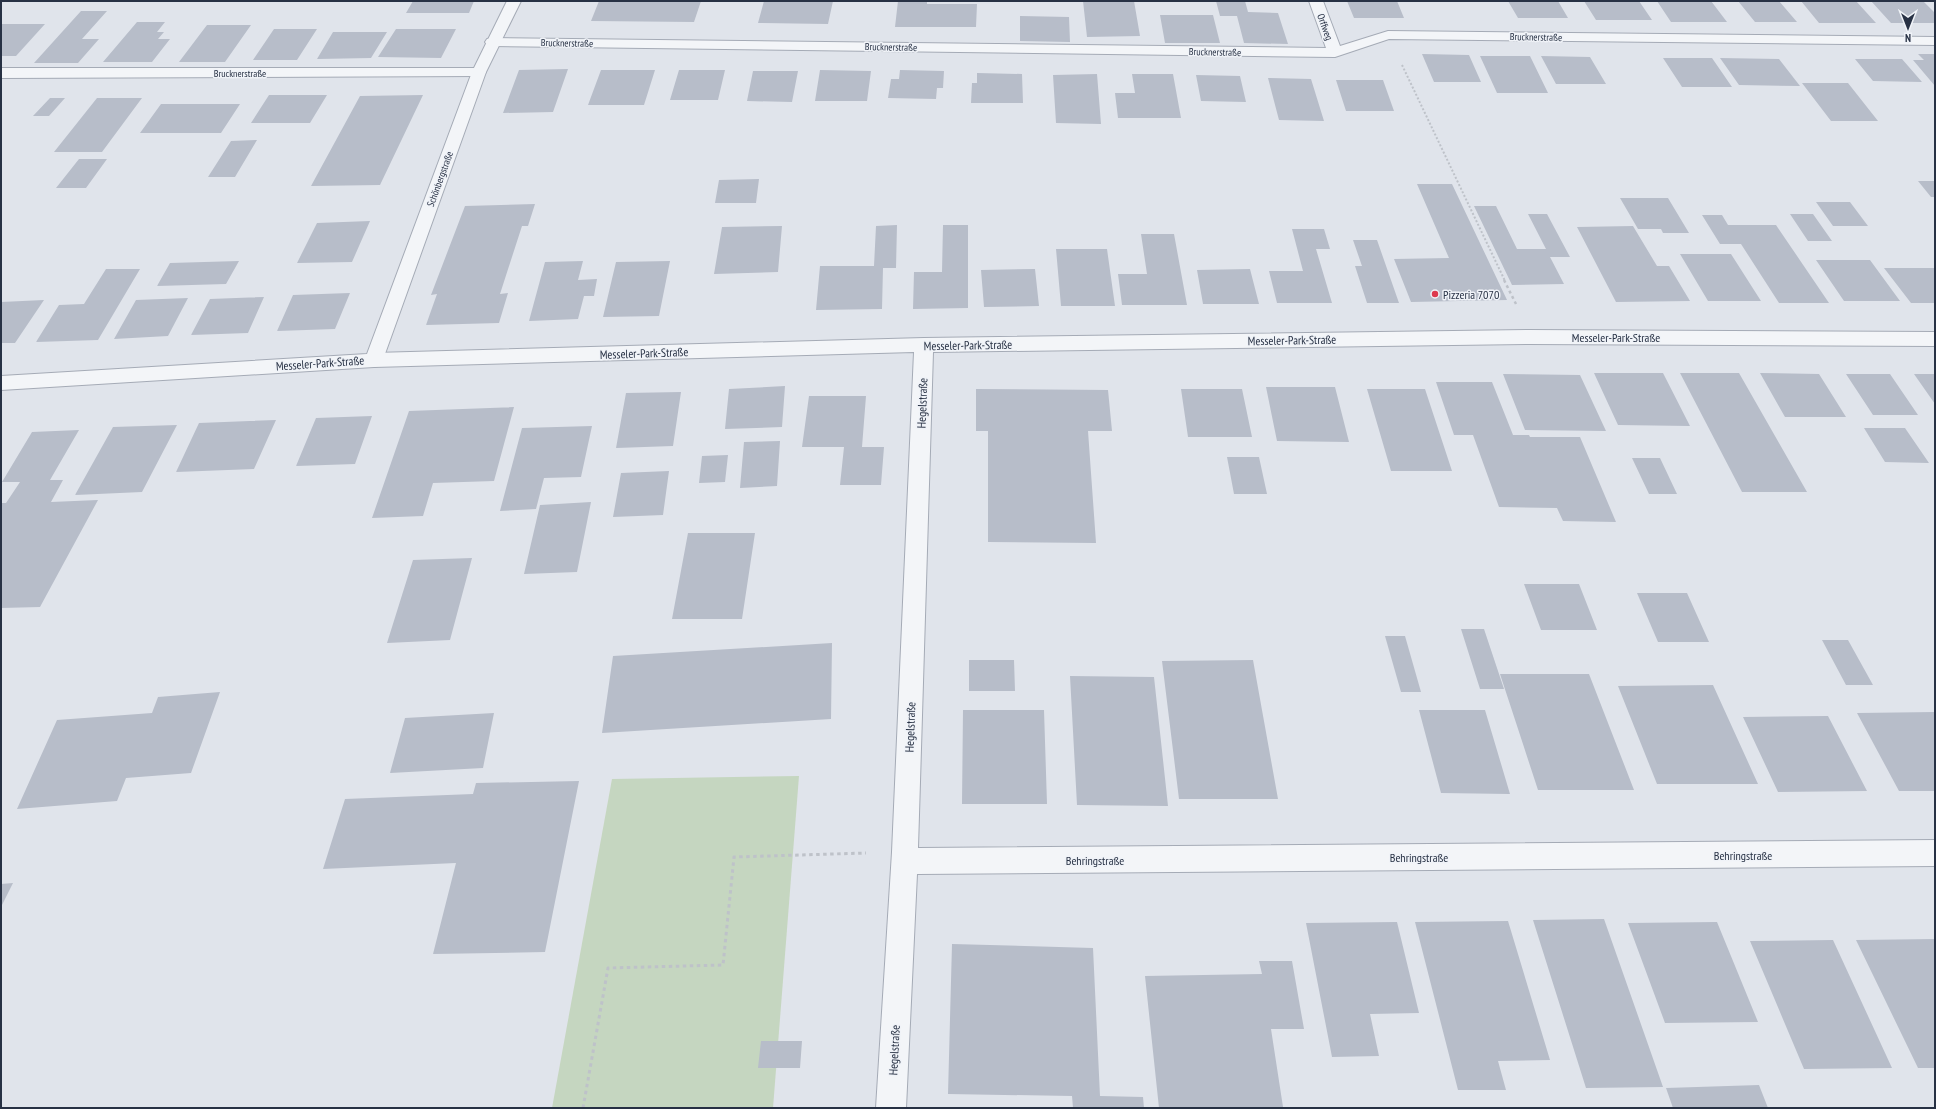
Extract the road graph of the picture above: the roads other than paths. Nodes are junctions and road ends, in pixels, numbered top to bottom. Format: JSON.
{"nodes":[{"id":1,"x":514,"y":1,"type":"edge"},
{"id":2,"x":1316,"y":1,"type":"edge"},
{"id":3,"x":1935,"y":41,"type":"edge"},
{"id":4,"x":492,"y":42,"type":"junction"},
{"id":5,"x":1335,"y":53,"type":"junction"},
{"id":6,"x":479,"y":72,"type":"junction"},
{"id":7,"x":1,"y":73,"type":"edge"},
{"id":8,"x":1935,"y":339,"type":"edge"},
{"id":9,"x":924,"y":345,"type":"junction"},
{"id":10,"x":374,"y":360,"type":"junction"},
{"id":11,"x":1,"y":383,"type":"edge"},
{"id":12,"x":1935,"y":853,"type":"edge"},
{"id":13,"x":904,"y":857,"type":"junction"},
{"id":14,"x":891,"y":1108,"type":"edge"}],
"edges":[{"from":1,"to":4,"type":"street","name":"Schönbergstraße"},
{"from":2,"to":5,"type":"street","name":"Orffweg"},
{"from":3,"to":5,"type":"street","name":"Brucknerstraße"},
{"from":4,"to":5,"type":"street","name":"Brucknerstraße"},
{"from":4,"to":6,"type":"street","name":"Schönbergstraße"},
{"from":6,"to":7,"type":"street","name":"Brucknerstraße"},
{"from":6,"to":10,"type":"street","name":"Schönbergstraße"},
{"from":8,"to":9,"type":"street","name":"Messeler-Park-Straße"},
{"from":9,"to":10,"type":"street","name":"Messeler-Park-Straße"},
{"from":9,"to":13,"type":"street","name":"Hegelstraße"},
{"from":10,"to":11,"type":"street","name":"Messeler-Park-Straße"},
{"from":12,"to":13,"type":"street","name":"Behringstraße"},
{"from":13,"to":14,"type":"street","name":"Hegelstraße"}]}
